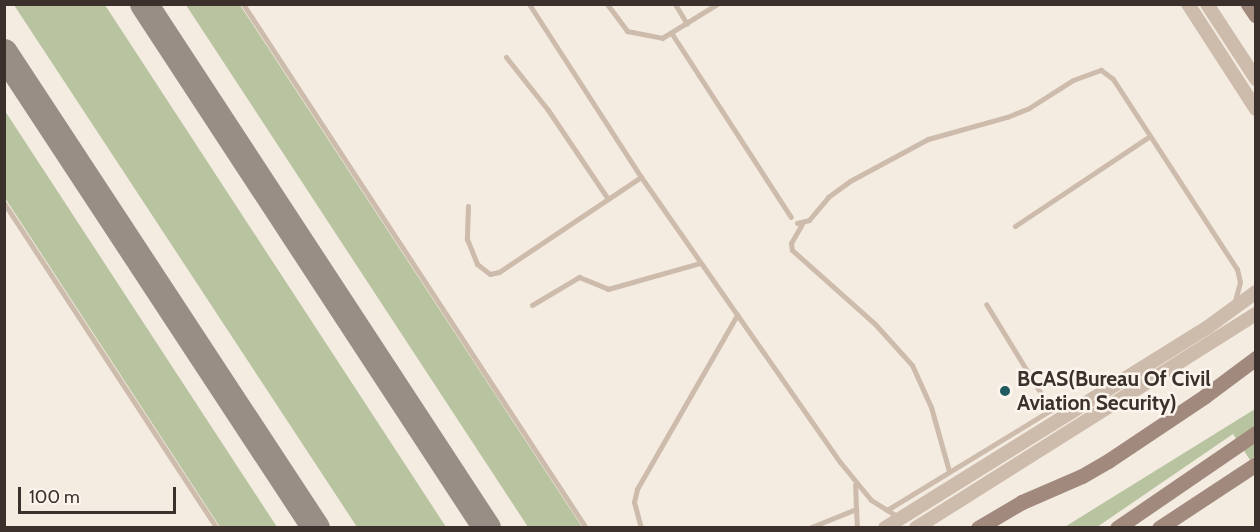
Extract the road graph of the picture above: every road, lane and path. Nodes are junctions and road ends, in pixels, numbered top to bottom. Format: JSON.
{"nodes":[{"id":1,"x":243,"y":4,"type":"edge"},
{"id":2,"x":529,"y":4,"type":"edge"},
{"id":3,"x":607,"y":4,"type":"edge"},
{"id":4,"x":675,"y":4,"type":"edge"},
{"id":5,"x":717,"y":4,"type":"edge"},
{"id":6,"x":1188,"y":4,"type":"edge"},
{"id":7,"x":1207,"y":4,"type":"edge"},
{"id":8,"x":1248,"y":4,"type":"edge"},
{"id":9,"x":1256,"y":16,"type":"edge"},
{"id":10,"x":687,"y":24,"type":"junction"},
{"id":11,"x":672,"y":34,"type":"junction"},
{"id":12,"x":506,"y":57,"type":"dead end"},
{"id":13,"x":1256,"y":79,"type":"edge"},
{"id":14,"x":1256,"y":109,"type":"edge"},
{"id":15,"x":1150,"y":135,"type":"junction"},
{"id":16,"x":641,"y":177,"type":"junction"},
{"id":17,"x":608,"y":199,"type":"junction"},
{"id":18,"x":4,"y":203,"type":"edge"},
{"id":19,"x":468,"y":206,"type":"dead end"},
{"id":20,"x":791,"y":217,"type":"dead end"},
{"id":21,"x":1016,"y":226,"type":"dead end"},
{"id":22,"x":700,"y":263,"type":"junction"},
{"id":23,"x":1256,"y":292,"type":"edge"},
{"id":24,"x":986,"y":304,"type":"dead end"},
{"id":25,"x":532,"y":305,"type":"dead end"},
{"id":26,"x":1231,"y":311,"type":"junction"},
{"id":27,"x":1256,"y":314,"type":"edge"},
{"id":28,"x":737,"y":315,"type":"junction"},
{"id":29,"x":1256,"y":358,"type":"edge"},
{"id":30,"x":1256,"y":433,"type":"edge"},
{"id":31,"x":1256,"y":464,"type":"edge"},
{"id":32,"x":949,"y":471,"type":"junction"},
{"id":33,"x":854,"y":482,"type":"junction"},
{"id":34,"x":856,"y":509,"type":"junction"},
{"id":35,"x":886,"y":510,"type":"junction"},
{"id":36,"x":899,"y":518,"type":"junction"},
{"id":37,"x":217,"y":528,"type":"edge"},
{"id":38,"x":586,"y":528,"type":"edge"},
{"id":39,"x":641,"y":528,"type":"edge"},
{"id":40,"x":809,"y":528,"type":"edge"},
{"id":41,"x":857,"y":528,"type":"edge"},
{"id":42,"x":885,"y":528,"type":"edge"},
{"id":43,"x":916,"y":528,"type":"edge"},
{"id":44,"x":978,"y":528,"type":"edge"},
{"id":45,"x":1117,"y":528,"type":"edge"},
{"id":46,"x":1159,"y":528,"type":"edge"}],
"edges":[{"from":1,"to":38,"type":"lane"},
{"from":2,"to":16,"type":"lane"},
{"from":3,"to":11,"type":"lane"},
{"from":4,"to":10,"type":"lane"},
{"from":5,"to":10,"type":"lane"},
{"from":6,"to":14,"type":"street"},
{"from":7,"to":13,"type":"street"},
{"from":8,"to":9,"type":"main road"},
{"from":10,"to":11,"type":"lane"},
{"from":11,"to":20,"type":"lane"},
{"from":12,"to":17,"type":"lane"},
{"from":15,"to":21,"type":"lane"},
{"from":15,"to":26,"type":"lane"},
{"from":15,"to":32,"type":"lane"},
{"from":16,"to":17,"type":"lane"},
{"from":16,"to":22,"type":"lane"},
{"from":17,"to":19,"type":"lane"},
{"from":18,"to":37,"type":"lane"},
{"from":22,"to":25,"type":"lane"},
{"from":22,"to":28,"type":"lane"},
{"from":23,"to":26,"type":"street"},
{"from":24,"to":32,"type":"lane"},
{"from":26,"to":36,"type":"street"},
{"from":27,"to":43,"type":"street"},
{"from":28,"to":33,"type":"lane"},
{"from":28,"to":39,"type":"lane"},
{"from":29,"to":44,"type":"main road"},
{"from":30,"to":45,"type":"main road"},
{"from":31,"to":46,"type":"main road"},
{"from":32,"to":35,"type":"lane"},
{"from":33,"to":34,"type":"lane"},
{"from":33,"to":35,"type":"lane"},
{"from":34,"to":40,"type":"lane"},
{"from":34,"to":41,"type":"lane"},
{"from":35,"to":36,"type":"lane"},
{"from":36,"to":42,"type":"street"}]}
